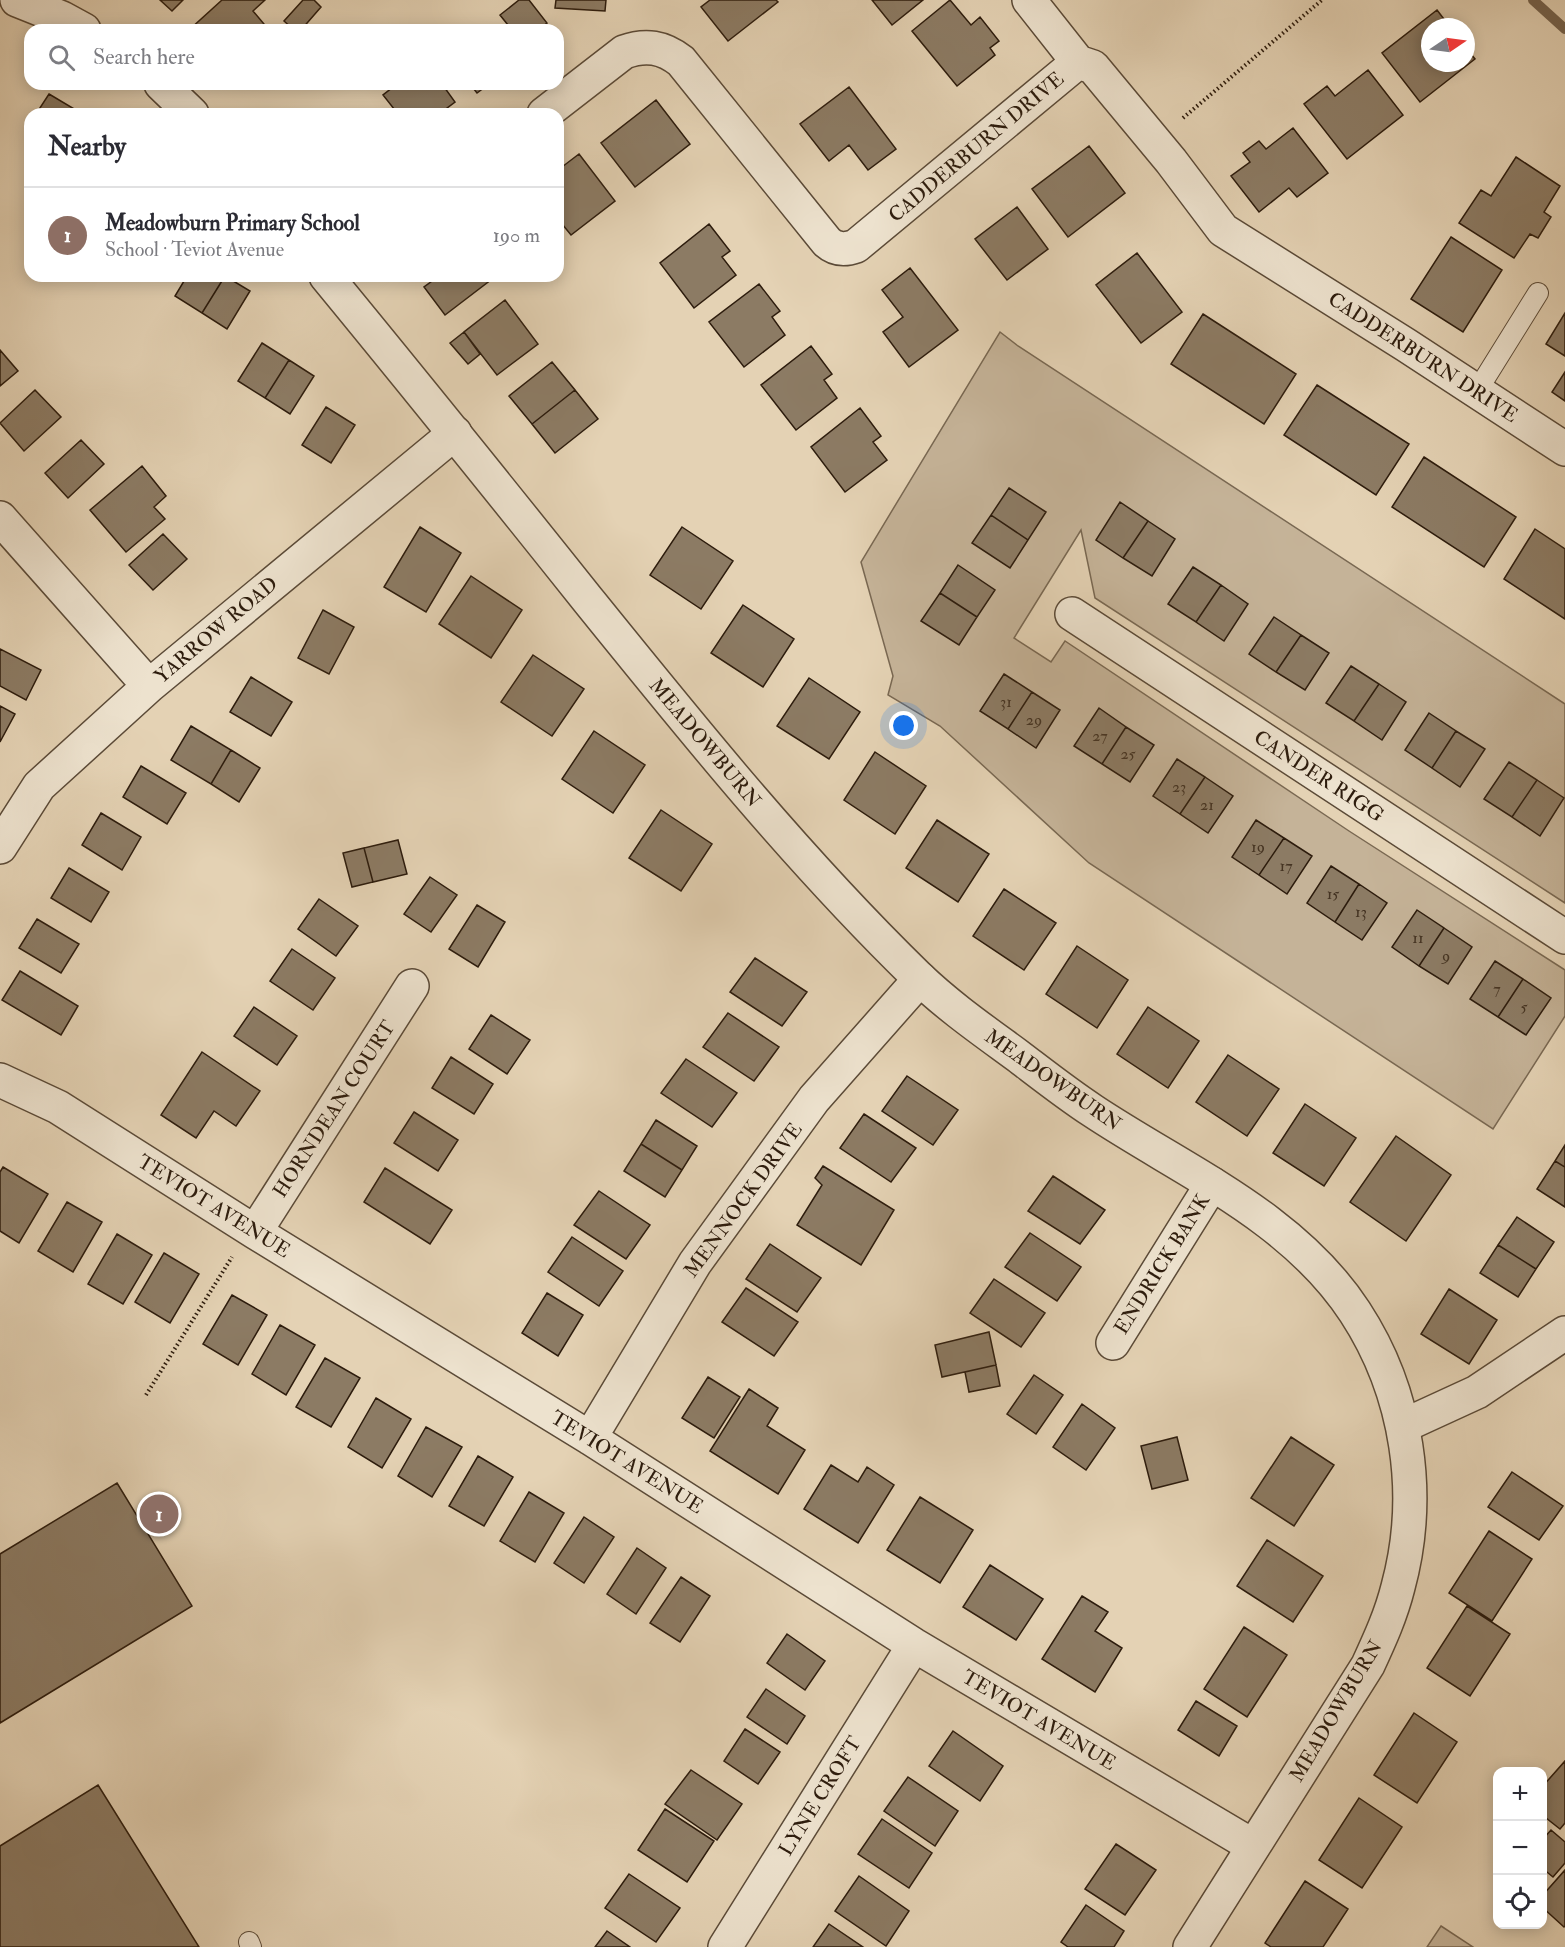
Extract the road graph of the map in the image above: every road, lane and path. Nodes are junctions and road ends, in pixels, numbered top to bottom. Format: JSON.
{"nodes":[{"id":1,"x":17,"y":0,"type":"edge"},
{"id":2,"x":1029,"y":0,"type":"edge"},
{"id":3,"x":1322,"y":0,"type":"edge"},
{"id":4,"x":73,"y":24,"type":"edge"},
{"id":5,"x":1078,"y":62,"type":"junction"},
{"id":6,"x":167,"y":90,"type":"edge"},
{"id":7,"x":186,"y":108,"type":"edge"},
{"id":8,"x":552,"y":108,"type":"edge"},
{"id":9,"x":1155,"y":142,"type":"junction"},
{"id":10,"x":334,"y":282,"type":"edge"},
{"id":11,"x":1538,"y":293,"type":"dead end"},
{"id":12,"x":1477,"y":391,"type":"junction"},
{"id":13,"x":455,"y":433,"type":"junction"},
{"id":14,"x":1565,"y":449,"type":"edge"},
{"id":15,"x":0,"y":518,"type":"edge"},
{"id":16,"x":1072,"y":614,"type":"dead end"},
{"id":17,"x":149,"y":686,"type":"junction"},
{"id":18,"x":0,"y":847,"type":"edge"},
{"id":19,"x":1565,"y":938,"type":"edge"},
{"id":20,"x":920,"y":979,"type":"junction"},
{"id":21,"x":412,"y":986,"type":"dead end"},
{"id":22,"x":0,"y":1080,"type":"edge"},
{"id":23,"x":1212,"y":1184,"type":"junction"},
{"id":24,"x":253,"y":1230,"type":"junction"},
{"id":25,"x":1565,"y":1333,"type":"edge"},
{"id":26,"x":1113,"y":1343,"type":"dead end"},
{"id":27,"x":146,"y":1395,"type":"dead end"},
{"id":28,"x":1403,"y":1426,"type":"junction"},
{"id":29,"x":590,"y":1438,"type":"junction"},
{"id":30,"x":914,"y":1646,"type":"junction"},
{"id":31,"x":1254,"y":1846,"type":"junction"},
{"id":32,"x":725,"y":1947,"type":"edge"},
{"id":33,"x":1190,"y":1947,"type":"edge"}],
"edges":[{"from":1,"to":4,"type":"street"},
{"from":2,"to":5,"type":"street"},
{"from":3,"to":9,"type":"path"},
{"from":5,"to":8,"type":"street","name":"CADDERBURN DRIVE"},
{"from":5,"to":9,"type":"street","name":"CADDERBURN DRIVE"},
{"from":6,"to":7,"type":"street"},
{"from":9,"to":12,"type":"street","name":"CADDERBURN DRIVE"},
{"from":10,"to":13,"type":"street","name":"MEADOWBURN"},
{"from":11,"to":12,"type":"lane"},
{"from":12,"to":14,"type":"street","name":"CADDERBURN DRIVE"},
{"from":13,"to":17,"type":"street","name":"YARROW ROAD"},
{"from":13,"to":20,"type":"street","name":"MEADOWBURN"},
{"from":15,"to":17,"type":"street"},
{"from":16,"to":19,"type":"street","name":"CANDER RIGG"},
{"from":17,"to":18,"type":"street","name":"YARROW ROAD"},
{"from":20,"to":23,"type":"street","name":"MEADOWBURN"},
{"from":20,"to":29,"type":"street","name":"MENNOCK DRIVE"},
{"from":21,"to":24,"type":"street","name":"HORNDEAN COURT"},
{"from":22,"to":24,"type":"street","name":"TEVIOT AVENUE"},
{"from":23,"to":26,"type":"street","name":"ENDRICK BANK"},
{"from":23,"to":28,"type":"street","name":"MEADOWBURN"},
{"from":24,"to":27,"type":"path"},
{"from":24,"to":29,"type":"street","name":"TEVIOT AVENUE"},
{"from":25,"to":28,"type":"street"},
{"from":28,"to":31,"type":"street","name":"MEADOWBURN"},
{"from":29,"to":30,"type":"street","name":"TEVIOT AVENUE"},
{"from":30,"to":31,"type":"street","name":"TEVIOT AVENUE"},
{"from":30,"to":32,"type":"street","name":"LYNE CROFT"},
{"from":31,"to":33,"type":"street","name":"MEADOWBURN"}]}
